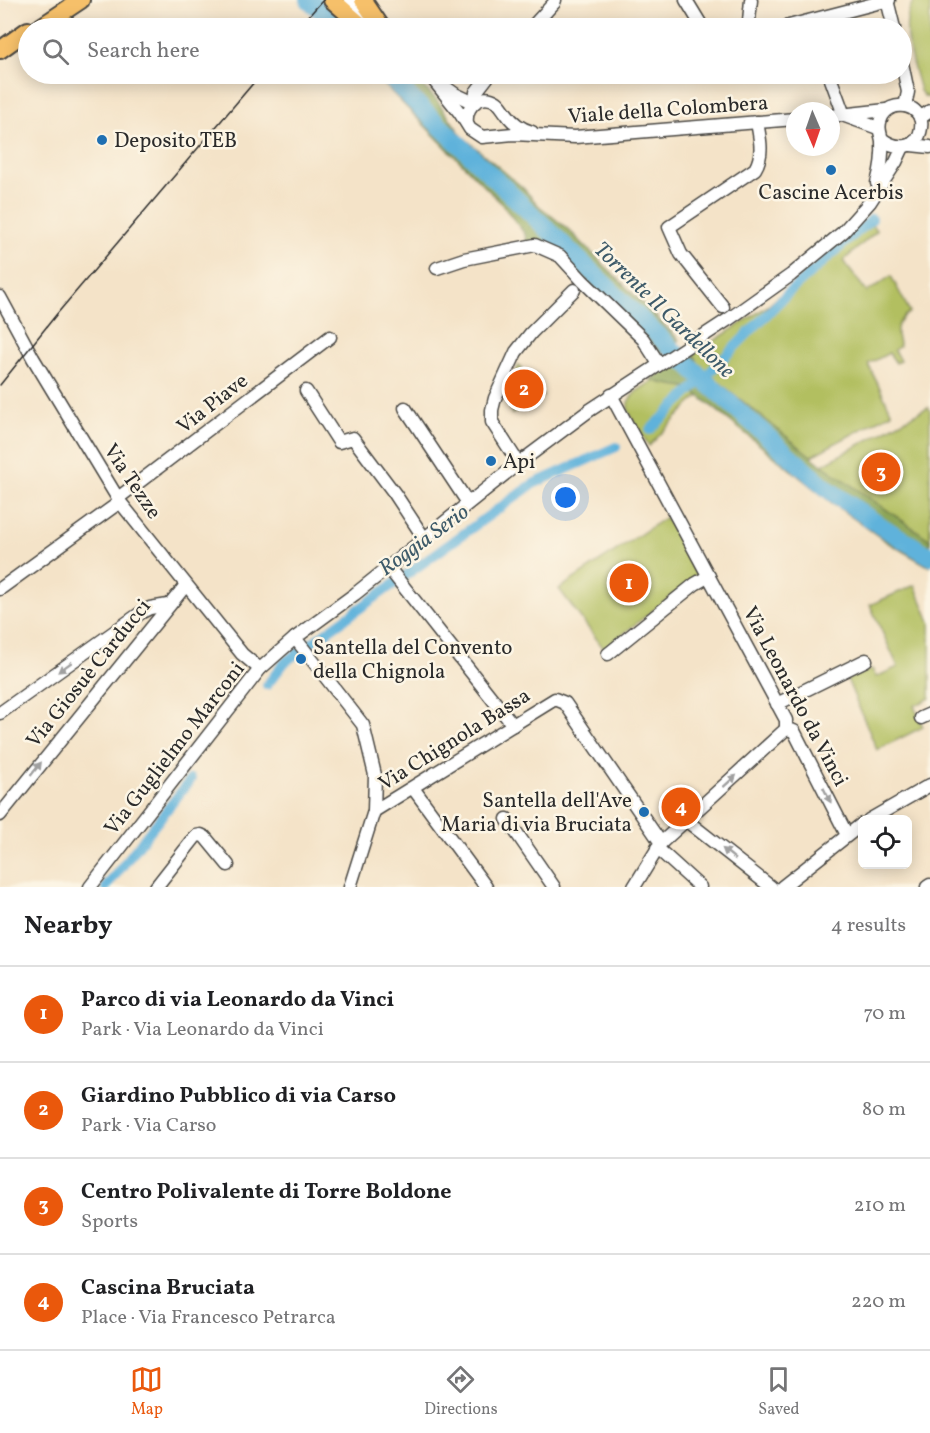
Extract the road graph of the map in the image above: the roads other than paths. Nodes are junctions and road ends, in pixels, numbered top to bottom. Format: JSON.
{"nodes":[{"id":1,"x":70,"y":0,"type":"edge"},
{"id":2,"x":81,"y":0,"type":"edge"},
{"id":3,"x":333,"y":0,"type":"edge"},
{"id":4,"x":350,"y":0,"type":"edge"},
{"id":5,"x":363,"y":0,"type":"edge"},
{"id":6,"x":555,"y":0,"type":"edge"},
{"id":7,"x":686,"y":0,"type":"edge"},
{"id":8,"x":751,"y":0,"type":"edge"},
{"id":9,"x":888,"y":0,"type":"edge"},
{"id":10,"x":46,"y":18,"type":"edge"},
{"id":11,"x":54,"y":18,"type":"edge"},
{"id":12,"x":353,"y":18,"type":"edge"},
{"id":13,"x":370,"y":18,"type":"edge"},
{"id":14,"x":375,"y":18,"type":"edge"},
{"id":15,"x":540,"y":18,"type":"edge"},
{"id":16,"x":697,"y":18,"type":"edge"},
{"id":17,"x":749,"y":18,"type":"edge"},
{"id":18,"x":833,"y":18,"type":"edge"},
{"id":19,"x":892,"y":18,"type":"edge"},
{"id":20,"x":18,"y":39,"type":"edge"},
{"id":21,"x":0,"y":53,"type":"edge"},
{"id":22,"x":436,"y":84,"type":"edge"},
{"id":23,"x":441,"y":84,"type":"edge"},
{"id":24,"x":483,"y":84,"type":"edge"},
{"id":25,"x":490,"y":84,"type":"edge"},
{"id":26,"x":833,"y":84,"type":"edge"},
{"id":27,"x":906,"y":84,"type":"edge"},
{"id":28,"x":474,"y":102,"type":"junction"},
{"id":29,"x":905,"y":105,"type":"junction"},
{"id":30,"x":501,"y":106,"type":"junction"},
{"id":31,"x":886,"y":110,"type":"junction"},
{"id":32,"x":840,"y":115,"type":"edge"},
{"id":33,"x":844,"y":115,"type":"junction"},
{"id":34,"x":924,"y":119,"type":"edge"},
{"id":35,"x":786,"y":120,"type":"edge"},
{"id":36,"x":757,"y":122,"type":"junction"},
{"id":37,"x":467,"y":123,"type":"junction"},
{"id":38,"x":880,"y":133,"type":"junction"},
{"id":39,"x":543,"y":135,"type":"junction"},
{"id":40,"x":492,"y":136,"type":"junction"},
{"id":41,"x":930,"y":140,"type":"edge"},
{"id":42,"x":907,"y":146,"type":"junction"},
{"id":43,"x":930,"y":147,"type":"edge"},
{"id":44,"x":870,"y":202,"type":"junction"},
{"id":45,"x":437,"y":268,"type":"dead end"},
{"id":46,"x":578,"y":286,"type":"junction"},
{"id":47,"x":0,"y":297,"type":"edge"},
{"id":48,"x":723,"y":307,"type":"dead end"},
{"id":49,"x":330,"y":337,"type":"dead end"},
{"id":50,"x":663,"y":361,"type":"junction"},
{"id":51,"x":306,"y":391,"type":"dead end"},
{"id":52,"x":611,"y":394,"type":"junction"},
{"id":53,"x":405,"y":408,"type":"dead end"},
{"id":54,"x":519,"y":464,"type":"junction"},
{"id":55,"x":119,"y":500,"type":"junction"},
{"id":56,"x":468,"y":503,"type":"junction"},
{"id":57,"x":424,"y":538,"type":"junction"},
{"id":58,"x":388,"y":567,"type":"junction"},
{"id":59,"x":709,"y":576,"type":"junction"},
{"id":60,"x":186,"y":585,"type":"junction"},
{"id":61,"x":0,"y":589,"type":"edge"},
{"id":62,"x":168,"y":605,"type":"junction"},
{"id":63,"x":302,"y":647,"type":"junction"},
{"id":64,"x":608,"y":654,"type":"dead end"},
{"id":65,"x":866,"y":660,"type":"dead end"},
{"id":66,"x":260,"y":669,"type":"junction"},
{"id":67,"x":777,"y":704,"type":"junction"},
{"id":68,"x":0,"y":713,"type":"edge"},
{"id":69,"x":513,"y":725,"type":"junction"},
{"id":70,"x":786,"y":729,"type":"junction"},
{"id":71,"x":930,"y":785,"type":"edge"},
{"id":72,"x":413,"y":788,"type":"junction"},
{"id":73,"x":374,"y":811,"type":"junction"},
{"id":74,"x":0,"y":815,"type":"edge"},
{"id":75,"x":876,"y":815,"type":"edge"},
{"id":76,"x":507,"y":819,"type":"dead end"},
{"id":77,"x":687,"y":820,"type":"junction"},
{"id":78,"x":858,"y":827,"type":"edge"},
{"id":79,"x":847,"y":835,"type":"junction"},
{"id":80,"x":659,"y":846,"type":"junction"},
{"id":81,"x":228,"y":865,"type":"dead end"},
{"id":82,"x":90,"y":887,"type":"edge"},
{"id":83,"x":156,"y":887,"type":"edge"},
{"id":84,"x":350,"y":887,"type":"edge"},
{"id":85,"x":486,"y":887,"type":"edge"},
{"id":86,"x":554,"y":887,"type":"edge"},
{"id":87,"x":634,"y":887,"type":"edge"},
{"id":88,"x":700,"y":887,"type":"edge"},
{"id":89,"x":771,"y":887,"type":"edge"},
{"id":90,"x":782,"y":887,"type":"edge"}],
"edges":[{"from":1,"to":10,"type":"highway"},
{"from":2,"to":11,"type":"highway"},
{"from":3,"to":12,"type":"highway"},
{"from":4,"to":13,"type":"street"},
{"from":5,"to":14,"type":"highway"},
{"from":6,"to":15,"type":"street"},
{"from":7,"to":16,"type":"street"},
{"from":8,"to":17,"type":"street"},
{"from":9,"to":18,"type":"street"},
{"from":9,"to":19,"type":"street"},
{"from":20,"to":21,"type":"highway"},
{"from":22,"to":37,"type":"street","name":"Viale della Colombera"},
{"from":23,"to":28,"type":"street","name":"Viale della Colombera"},
{"from":24,"to":28,"type":"street"},
{"from":25,"to":30,"type":"street"},
{"from":26,"to":33,"type":"street"},
{"from":27,"to":29,"type":"street"},
{"from":28,"to":30,"type":"street","name":"Viale della Colombera"},
{"from":28,"to":37,"type":"street"},
{"from":29,"to":31,"type":"street"},
{"from":29,"to":34,"type":"street"},
{"from":30,"to":39,"type":"street","name":"Viale della Colombera"},
{"from":30,"to":40,"type":"street"},
{"from":31,"to":33,"type":"street"},
{"from":31,"to":38,"type":"street"},
{"from":32,"to":33,"type":"street"},
{"from":33,"to":38,"type":"street"},
{"from":34,"to":41,"type":"street"},
{"from":34,"to":42,"type":"street"},
{"from":35,"to":36,"type":"street","name":"Viale della Colombera"},
{"from":36,"to":39,"type":"street","name":"Viale della Colombera"},
{"from":36,"to":48,"type":"street"},
{"from":37,"to":40,"type":"street","name":"Viale della Colombera"},
{"from":38,"to":42,"type":"street"},
{"from":38,"to":44,"type":"street"},
{"from":39,"to":40,"type":"street","name":"Viale della Colombera"},
{"from":42,"to":43,"type":"street"},
{"from":42,"to":44,"type":"street"},
{"from":44,"to":50,"type":"street","name":"Via Guglielmo Marconi"},
{"from":45,"to":46,"type":"street"},
{"from":46,"to":50,"type":"street"},
{"from":46,"to":54,"type":"street"},
{"from":47,"to":55,"type":"street","name":"Via Tezze"},
{"from":49,"to":55,"type":"street","name":"Via Piave"},
{"from":50,"to":52,"type":"street","name":"Via Guglielmo Marconi"},
{"from":51,"to":57,"type":"street"},
{"from":52,"to":54,"type":"street","name":"Via Guglielmo Marconi"},
{"from":52,"to":59,"type":"street","name":"Via Leonardo da Vinci"},
{"from":53,"to":56,"type":"street"},
{"from":54,"to":56,"type":"street","name":"Via Guglielmo Marconi"},
{"from":55,"to":60,"type":"street","name":"Via Tezze"},
{"from":55,"to":61,"type":"street","name":"Via Piave"},
{"from":56,"to":57,"type":"street","name":"Via Guglielmo Marconi"},
{"from":57,"to":58,"type":"street","name":"Via Guglielmo Marconi"},
{"from":58,"to":63,"type":"street","name":"Via Guglielmo Marconi"},
{"from":58,"to":69,"type":"street"},
{"from":59,"to":64,"type":"street"},
{"from":59,"to":67,"type":"street","name":"Via Leonardo da Vinci"},
{"from":60,"to":62,"type":"street","name":"Via Giosuè Carducci"},
{"from":60,"to":66,"type":"street","name":"Via Tezze"},
{"from":62,"to":68,"type":"street","one_way":true},
{"from":74,"to":62,"type":"street","name":"Via Giosuè Carducci","one_way":true},
{"from":63,"to":66,"type":"street","name":"Via Guglielmo Marconi"},
{"from":63,"to":73,"type":"street"},
{"from":65,"to":67,"type":"street"},
{"from":66,"to":82,"type":"street","name":"Via Guglielmo Marconi"},
{"from":67,"to":70,"type":"street","name":"Via Leonardo da Vinci"},
{"from":69,"to":72,"type":"street","name":"Via Chignola Bassa"},
{"from":69,"to":80,"type":"street","name":"Via Chignola Bassa"},
{"from":77,"to":70,"type":"street","one_way":true},
{"from":70,"to":79,"type":"street","name":"Via Leonardo da Vinci","one_way":true},
{"from":71,"to":75,"type":"street"},
{"from":72,"to":73,"type":"street","name":"Via Chignola Bassa"},
{"from":72,"to":85,"type":"street"},
{"from":73,"to":84,"type":"street"},
{"from":76,"to":86,"type":"street"},
{"from":77,"to":80,"type":"street"},
{"from":89,"to":77,"type":"street","one_way":true},
{"from":78,"to":79,"type":"street"},
{"from":79,"to":90,"type":"street"},
{"from":80,"to":87,"type":"street"},
{"from":80,"to":88,"type":"street"},
{"from":81,"to":83,"type":"street"}]}
